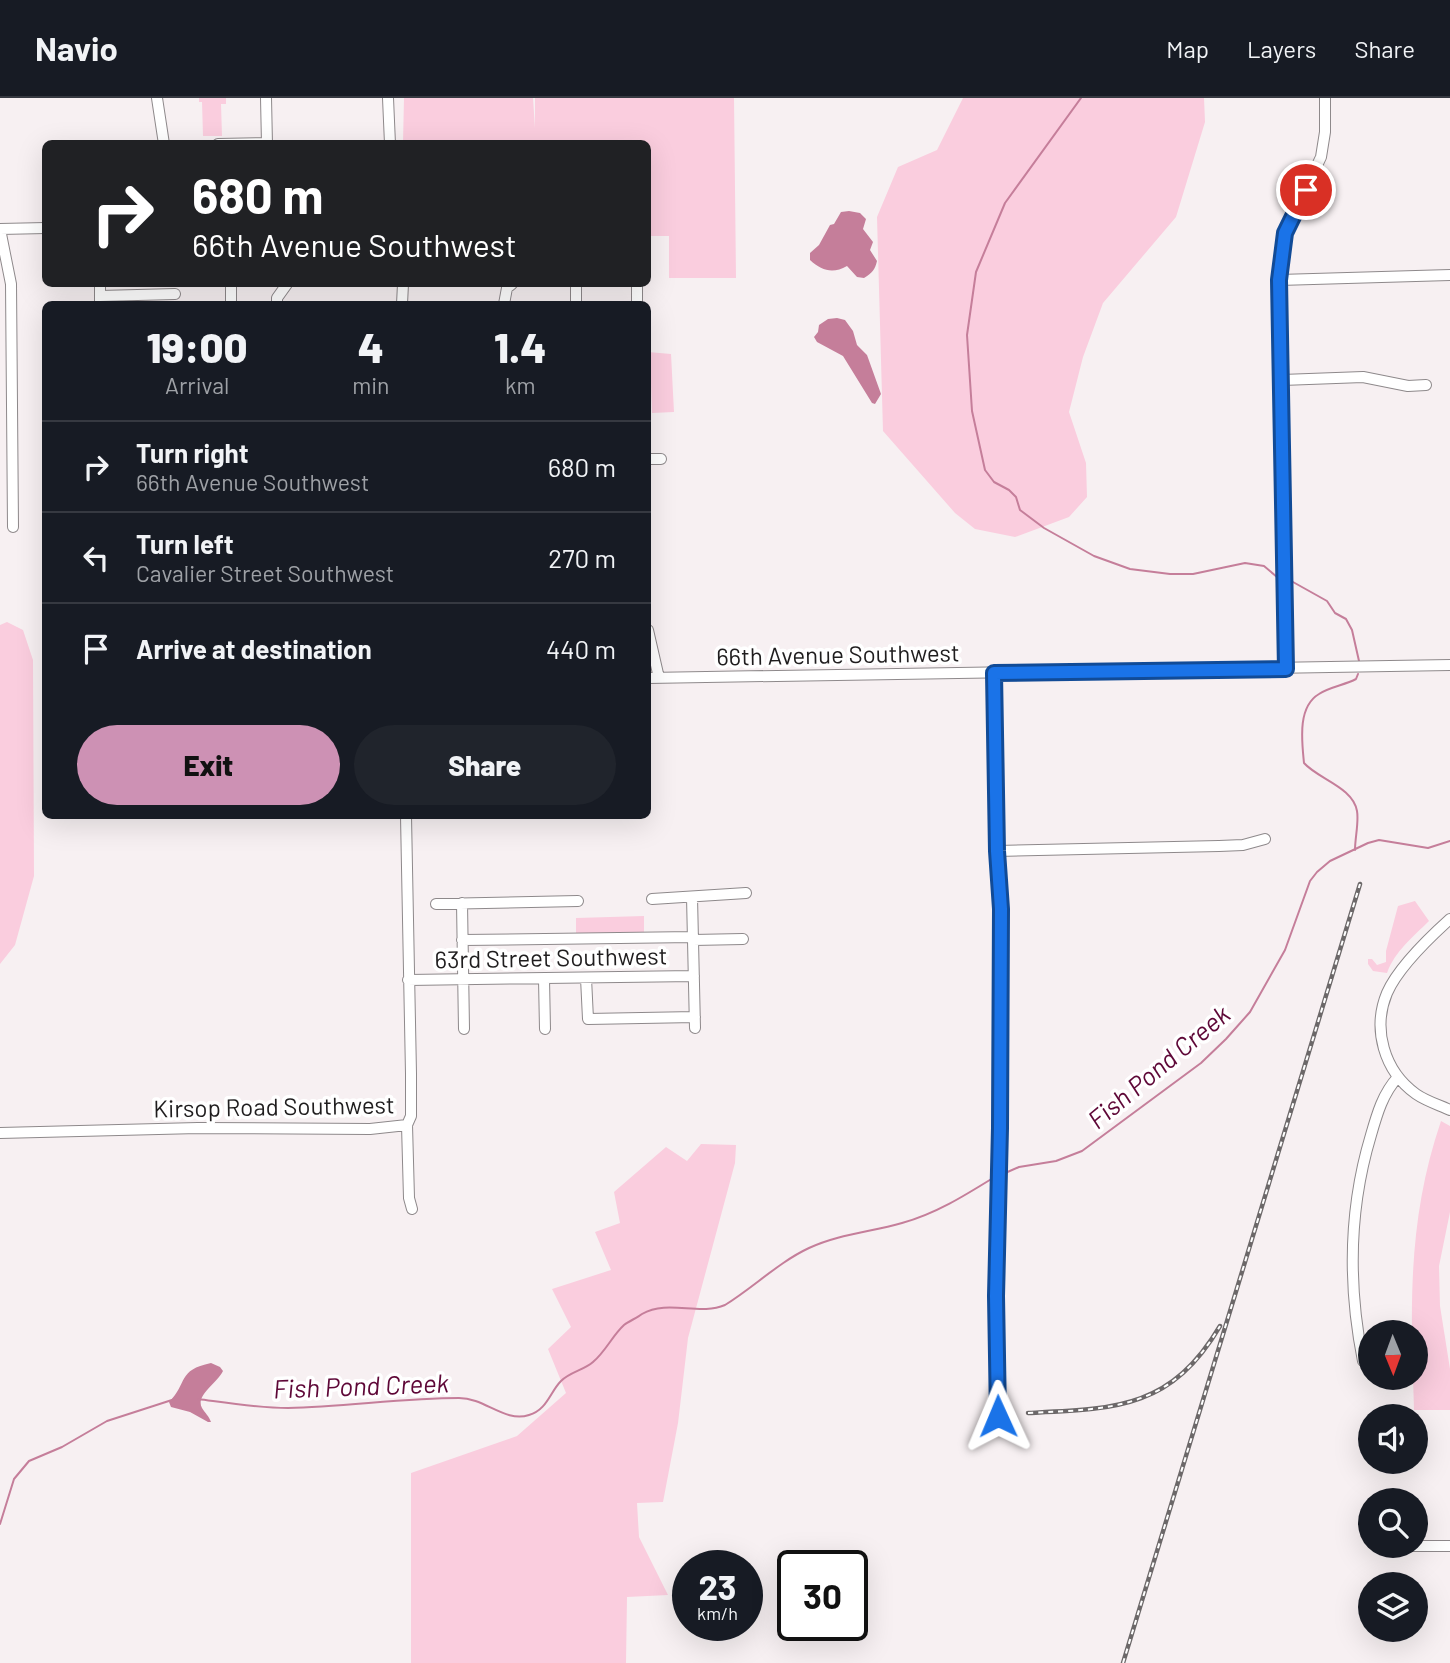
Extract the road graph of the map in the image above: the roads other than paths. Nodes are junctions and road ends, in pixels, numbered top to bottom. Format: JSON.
{"nodes":[{"id":1,"x":157,"y":98,"type":"edge"},
{"id":2,"x":266,"y":98,"type":"edge"},
{"id":3,"x":388,"y":98,"type":"edge"},
{"id":4,"x":1325,"y":98,"type":"edge"},
{"id":5,"x":163,"y":140,"type":"edge"},
{"id":6,"x":267,"y":140,"type":"edge"},
{"id":7,"x":390,"y":140,"type":"edge"},
{"id":8,"x":42,"y":228,"type":"edge"},
{"id":9,"x":0,"y":229,"type":"edge"},
{"id":10,"x":1450,"y":275,"type":"edge"},
{"id":11,"x":1279,"y":280,"type":"junction"},
{"id":12,"x":175,"y":294,"type":"dead end"},
{"id":13,"x":100,"y":300,"type":"edge"},
{"id":14,"x":1282,"y":380,"type":"junction"},
{"id":15,"x":1426,"y":385,"type":"dead end"},
{"id":16,"x":651,"y":459,"type":"edge"},
{"id":17,"x":661,"y":459,"type":"dead end"},
{"id":18,"x":13,"y":527,"type":"dead end"},
{"id":19,"x":651,"y":659,"type":"edge"},
{"id":20,"x":1450,"y":665,"type":"edge"},
{"id":21,"x":1286,"y":669,"type":"junction"},
{"id":22,"x":994,"y":673,"type":"junction"},
{"id":23,"x":653,"y":678,"type":"edge"},
{"id":24,"x":406,"y":819,"type":"edge"},
{"id":25,"x":1265,"y":839,"type":"dead end"},
{"id":26,"x":997,"y":851,"type":"junction"},
{"id":27,"x":746,"y":893,"type":"dead end"},
{"id":28,"x":692,"y":897,"type":"junction"},
{"id":29,"x":652,"y":899,"type":"dead end"},
{"id":30,"x":578,"y":901,"type":"dead end"},
{"id":31,"x":462,"y":903,"type":"junction"},
{"id":32,"x":436,"y":904,"type":"dead end"},
{"id":33,"x":1450,"y":919,"type":"edge"},
{"id":34,"x":693,"y":938,"type":"junction"},
{"id":35,"x":743,"y":939,"type":"dead end"},
{"id":36,"x":462,"y":940,"type":"junction"},
{"id":37,"x":694,"y":976,"type":"junction"},
{"id":38,"x":586,"y":978,"type":"junction"},
{"id":39,"x":544,"y":979,"type":"junction"},
{"id":40,"x":408,"y":980,"type":"junction"},
{"id":41,"x":463,"y":980,"type":"junction"},
{"id":42,"x":464,"y":1029,"type":"dead end"},
{"id":43,"x":545,"y":1029,"type":"dead end"},
{"id":44,"x":1398,"y":1077,"type":"junction"},
{"id":45,"x":1450,"y":1110,"type":"edge"},
{"id":46,"x":407,"y":1125,"type":"junction"},
{"id":47,"x":0,"y":1133,"type":"edge"},
{"id":48,"x":412,"y":1209,"type":"dead end"},
{"id":49,"x":1358,"y":1322,"type":"edge"},
{"id":50,"x":998,"y":1416,"type":"dead end"},
{"id":51,"x":1428,"y":1546,"type":"edge"},
{"id":52,"x":1450,"y":1546,"type":"edge"}],
"edges":[{"from":1,"to":5,"type":"street"},
{"from":2,"to":6,"type":"street"},
{"from":3,"to":7,"type":"street"},
{"from":4,"to":11,"type":"street"},
{"from":8,"to":9,"type":"street"},
{"from":9,"to":18,"type":"street"},
{"from":10,"to":11,"type":"street"},
{"from":11,"to":14,"type":"street"},
{"from":12,"to":13,"type":"street"},
{"from":14,"to":15,"type":"street"},
{"from":14,"to":21,"type":"street"},
{"from":16,"to":17,"type":"street"},
{"from":19,"to":23,"type":"street"},
{"from":20,"to":21,"type":"street","name":"66th Avenue Southwest"},
{"from":21,"to":22,"type":"street","name":"66th Avenue Southwest"},
{"from":22,"to":23,"type":"street","name":"66th Avenue Southwest"},
{"from":22,"to":26,"type":"street"},
{"from":24,"to":40,"type":"street","name":"Kirsop Road Southwest"},
{"from":25,"to":26,"type":"street"},
{"from":26,"to":50,"type":"street"},
{"from":27,"to":28,"type":"street"},
{"from":28,"to":29,"type":"street"},
{"from":28,"to":34,"type":"street"},
{"from":30,"to":31,"type":"street"},
{"from":31,"to":32,"type":"street"},
{"from":31,"to":36,"type":"street"},
{"from":33,"to":44,"type":"street"},
{"from":34,"to":35,"type":"street"},
{"from":34,"to":36,"type":"street"},
{"from":34,"to":37,"type":"street"},
{"from":36,"to":41,"type":"street"},
{"from":37,"to":38,"type":"street","name":"63rd Street Southwest"},
{"from":37,"to":38,"type":"street"},
{"from":38,"to":39,"type":"street","name":"63rd Street Southwest"},
{"from":39,"to":41,"type":"street","name":"63rd Street Southwest"},
{"from":39,"to":43,"type":"street"},
{"from":40,"to":41,"type":"street","name":"63rd Street Southwest"},
{"from":40,"to":46,"type":"street","name":"Kirsop Road Southwest"},
{"from":41,"to":42,"type":"street"},
{"from":44,"to":45,"type":"street"},
{"from":44,"to":49,"type":"street"},
{"from":46,"to":47,"type":"street","name":"Kirsop Road Southwest"},
{"from":46,"to":48,"type":"street"},
{"from":51,"to":52,"type":"street"}]}
